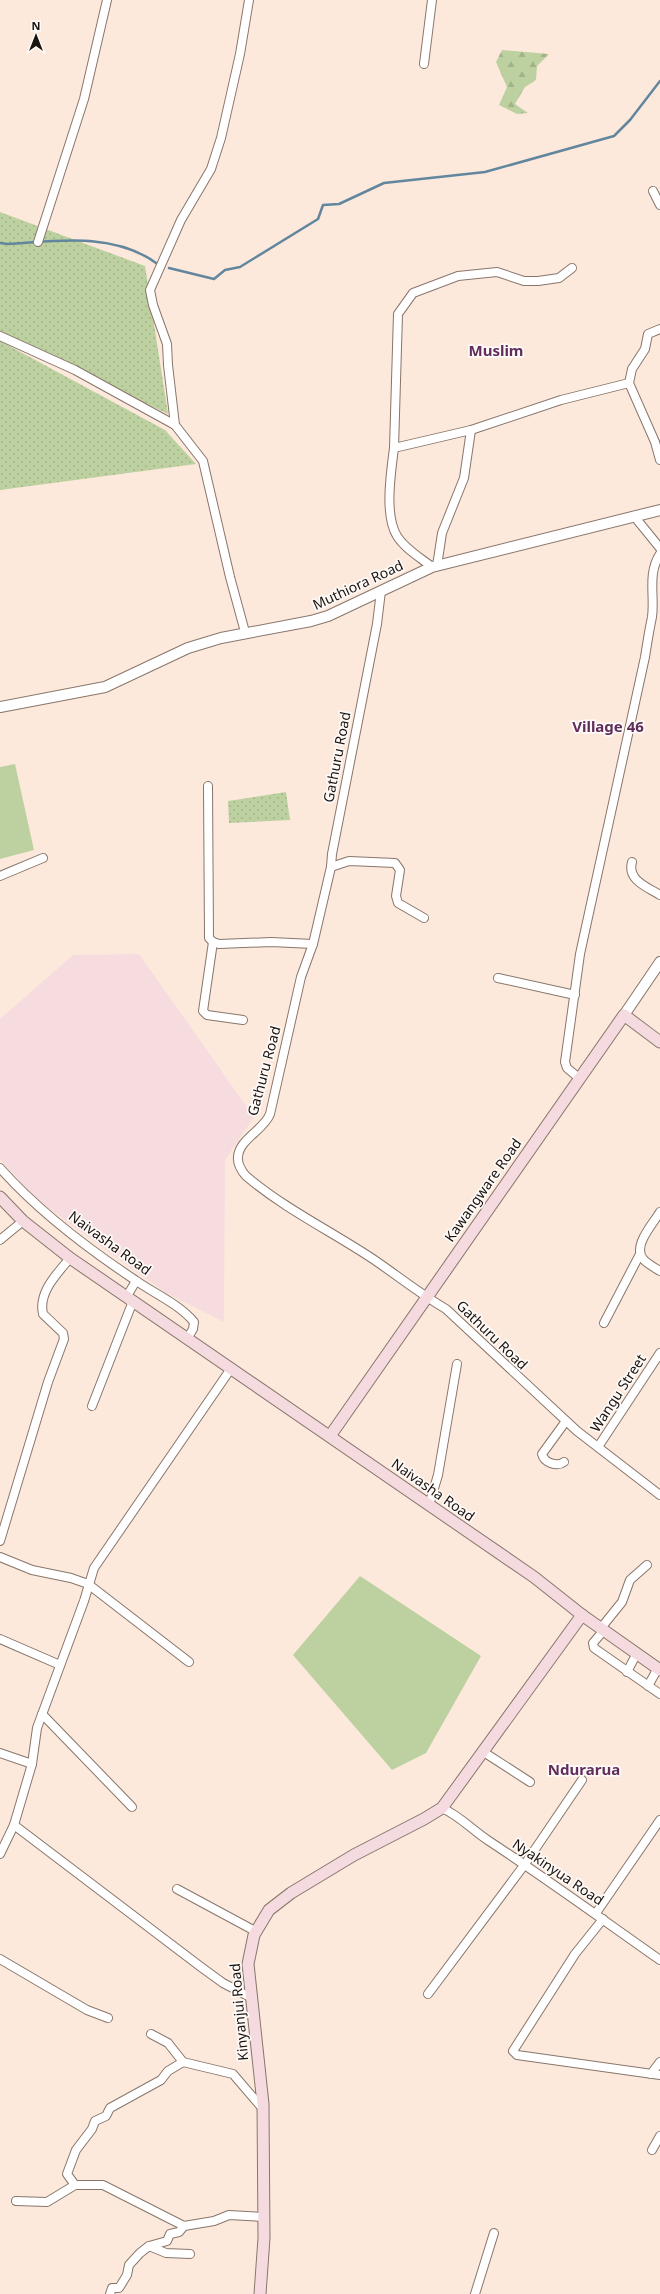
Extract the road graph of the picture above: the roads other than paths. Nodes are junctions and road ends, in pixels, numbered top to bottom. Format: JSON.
{"nodes":[{"id":1,"x":107,"y":0,"type":"edge"},
{"id":2,"x":249,"y":0,"type":"edge"},
{"id":3,"x":432,"y":0,"type":"edge"},
{"id":4,"x":424,"y":64,"type":"dead end"},
{"id":5,"x":653,"y":191,"type":"dead end"},
{"id":6,"x":660,"y":205,"type":"edge"},
{"id":7,"x":38,"y":242,"type":"dead end"},
{"id":8,"x":572,"y":268,"type":"dead end"},
{"id":9,"x":660,"y":329,"type":"edge"},
{"id":10,"x":0,"y":336,"type":"edge"},
{"id":11,"x":629,"y":383,"type":"junction"},
{"id":12,"x":175,"y":425,"type":"junction"},
{"id":13,"x":471,"y":430,"type":"junction"},
{"id":14,"x":394,"y":448,"type":"junction"},
{"id":15,"x":660,"y":460,"type":"edge"},
{"id":16,"x":660,"y":510,"type":"edge"},
{"id":17,"x":634,"y":516,"type":"junction"},
{"id":18,"x":660,"y":548,"type":"edge"},
{"id":19,"x":660,"y":554,"type":"edge"},
{"id":20,"x":434,"y":566,"type":"junction"},
{"id":21,"x":381,"y":591,"type":"junction"},
{"id":22,"x":245,"y":632,"type":"junction"},
{"id":23,"x":0,"y":707,"type":"edge"},
{"id":24,"x":208,"y":786,"type":"dead end"},
{"id":25,"x":43,"y":858,"type":"dead end"},
{"id":26,"x":632,"y":862,"type":"dead end"},
{"id":27,"x":331,"y":867,"type":"junction"},
{"id":28,"x":0,"y":876,"type":"edge"},
{"id":29,"x":660,"y":895,"type":"edge"},
{"id":30,"x":424,"y":918,"type":"dead end"},
{"id":31,"x":212,"y":942,"type":"junction"},
{"id":32,"x":313,"y":944,"type":"junction"},
{"id":33,"x":660,"y":962,"type":"edge"},
{"id":34,"x":498,"y":978,"type":"dead end"},
{"id":35,"x":575,"y":995,"type":"junction"},
{"id":36,"x":624,"y":1014,"type":"junction"},
{"id":37,"x":244,"y":1020,"type":"dead end"},
{"id":38,"x":660,"y":1042,"type":"edge"},
{"id":39,"x":579,"y":1078,"type":"junction"},
{"id":40,"x":0,"y":1168,"type":"edge"},
{"id":41,"x":0,"y":1196,"type":"edge"},
{"id":42,"x":660,"y":1212,"type":"edge"},
{"id":43,"x":23,"y":1221,"type":"junction"},
{"id":44,"x":0,"y":1240,"type":"edge"},
{"id":45,"x":640,"y":1254,"type":"junction"},
{"id":46,"x":70,"y":1258,"type":"junction"},
{"id":47,"x":660,"y":1271,"type":"edge"},
{"id":48,"x":136,"y":1281,"type":"junction"},
{"id":49,"x":427,"y":1298,"type":"junction"},
{"id":50,"x":130,"y":1299,"type":"junction"},
{"id":51,"x":604,"y":1323,"type":"dead end"},
{"id":52,"x":187,"y":1339,"type":"junction"},
{"id":53,"x":660,"y":1353,"type":"edge"},
{"id":54,"x":457,"y":1364,"type":"dead end"},
{"id":55,"x":230,"y":1370,"type":"junction"},
{"id":56,"x":92,"y":1406,"type":"dead end"},
{"id":57,"x":566,"y":1421,"type":"junction"},
{"id":58,"x":330,"y":1436,"type":"junction"},
{"id":59,"x":598,"y":1447,"type":"junction"},
{"id":60,"x":564,"y":1462,"type":"dead end"},
{"id":61,"x":660,"y":1495,"type":"edge"},
{"id":62,"x":429,"y":1504,"type":"junction"},
{"id":63,"x":0,"y":1541,"type":"edge"},
{"id":64,"x":0,"y":1557,"type":"edge"},
{"id":65,"x":647,"y":1565,"type":"dead end"},
{"id":66,"x":88,"y":1584,"type":"junction"},
{"id":67,"x":582,"y":1615,"type":"junction"},
{"id":68,"x":602,"y":1629,"type":"junction"},
{"id":69,"x":0,"y":1639,"type":"edge"},
{"id":70,"x":637,"y":1653,"type":"junction"},
{"id":71,"x":189,"y":1662,"type":"dead end"},
{"id":72,"x":60,"y":1665,"type":"junction"},
{"id":73,"x":659,"y":1669,"type":"edge"},
{"id":74,"x":627,"y":1672,"type":"junction"},
{"id":75,"x":648,"y":1686,"type":"junction"},
{"id":76,"x":660,"y":1694,"type":"edge"},
{"id":77,"x":42,"y":1714,"type":"junction"},
{"id":78,"x":482,"y":1751,"type":"junction"},
{"id":79,"x":0,"y":1753,"type":"edge"},
{"id":80,"x":32,"y":1764,"type":"junction"},
{"id":81,"x":582,"y":1780,"type":"dead end"},
{"id":82,"x":530,"y":1782,"type":"dead end"},
{"id":83,"x":132,"y":1807,"type":"dead end"},
{"id":84,"x":442,"y":1808,"type":"junction"},
{"id":85,"x":660,"y":1820,"type":"edge"},
{"id":86,"x":14,"y":1825,"type":"junction"},
{"id":87,"x":0,"y":1854,"type":"edge"},
{"id":88,"x":525,"y":1864,"type":"junction"},
{"id":89,"x":177,"y":1889,"type":"dead end"},
{"id":90,"x":596,"y":1913,"type":"junction"},
{"id":91,"x":603,"y":1919,"type":"junction"},
{"id":92,"x":257,"y":1932,"type":"junction"},
{"id":93,"x":0,"y":1959,"type":"edge"},
{"id":94,"x":660,"y":1960,"type":"edge"},
{"id":95,"x":428,"y":1994,"type":"dead end"},
{"id":96,"x":250,"y":1997,"type":"junction"},
{"id":97,"x":108,"y":2018,"type":"dead end"},
{"id":98,"x":151,"y":2034,"type":"dead end"},
{"id":99,"x":183,"y":2062,"type":"junction"},
{"id":100,"x":660,"y":2062,"type":"edge"},
{"id":101,"x":651,"y":2074,"type":"junction"},
{"id":102,"x":660,"y":2075,"type":"edge"},
{"id":103,"x":263,"y":2109,"type":"junction"},
{"id":104,"x":660,"y":2136,"type":"edge"},
{"id":105,"x":652,"y":2150,"type":"dead end"},
{"id":106,"x":74,"y":2185,"type":"junction"},
{"id":107,"x":16,"y":2201,"type":"dead end"},
{"id":108,"x":263,"y":2217,"type":"junction"},
{"id":109,"x":184,"y":2226,"type":"junction"},
{"id":110,"x":494,"y":2233,"type":"dead end"},
{"id":111,"x":150,"y":2246,"type":"junction"},
{"id":112,"x":190,"y":2254,"type":"dead end"},
{"id":113,"x":110,"y":2294,"type":"edge"},
{"id":114,"x":260,"y":2294,"type":"edge"},
{"id":115,"x":475,"y":2294,"type":"edge"}],
"edges":[{"from":1,"to":7,"type":"street"},
{"from":2,"to":12,"type":"street"},
{"from":3,"to":4,"type":"street"},
{"from":5,"to":6,"type":"street"},
{"from":8,"to":14,"type":"street"},
{"from":9,"to":11,"type":"street"},
{"from":10,"to":12,"type":"street"},
{"from":11,"to":13,"type":"street"},
{"from":11,"to":15,"type":"street"},
{"from":12,"to":22,"type":"street"},
{"from":13,"to":14,"type":"street"},
{"from":13,"to":20,"type":"street"},
{"from":14,"to":20,"type":"street"},
{"from":16,"to":17,"type":"street","name":"Muthiora Road"},
{"from":17,"to":18,"type":"street"},
{"from":17,"to":20,"type":"street","name":"Muthiora Road"},
{"from":19,"to":35,"type":"street"},
{"from":20,"to":21,"type":"street","name":"Muthiora Road"},
{"from":21,"to":22,"type":"street","name":"Muthiora Road"},
{"from":21,"to":27,"type":"street","name":"Gathuru Road"},
{"from":22,"to":23,"type":"street","name":"Muthiora Road"},
{"from":24,"to":31,"type":"street"},
{"from":25,"to":28,"type":"street"},
{"from":26,"to":29,"type":"street"},
{"from":27,"to":30,"type":"street"},
{"from":27,"to":32,"type":"street","name":"Gathuru Road"},
{"from":31,"to":32,"type":"street"},
{"from":31,"to":37,"type":"street"},
{"from":32,"to":49,"type":"street","name":"Gathuru Road"},
{"from":33,"to":36,"type":"street","name":"Kawangware Road"},
{"from":34,"to":35,"type":"street"},
{"from":35,"to":39,"type":"street"},
{"from":36,"to":38,"type":"main road"},
{"from":36,"to":39,"type":"main road","name":"Kawangware Road"},
{"from":39,"to":49,"type":"main road","name":"Kawangware Road"},
{"from":40,"to":48,"type":"street","name":"Naivasha Road"},
{"from":41,"to":43,"type":"main road","name":"Naivasha Road"},
{"from":42,"to":45,"type":"street"},
{"from":43,"to":44,"type":"street"},
{"from":43,"to":46,"type":"main road","name":"Naivasha Road"},
{"from":45,"to":47,"type":"street"},
{"from":45,"to":51,"type":"street"},
{"from":46,"to":50,"type":"main road","name":"Naivasha Road"},
{"from":46,"to":63,"type":"street"},
{"from":48,"to":50,"type":"street"},
{"from":48,"to":52,"type":"street","name":"Naivasha Road"},
{"from":49,"to":57,"type":"street","name":"Gathuru Road"},
{"from":49,"to":58,"type":"main road","name":"Kawangware Road"},
{"from":50,"to":52,"type":"main road","name":"Naivasha Road"},
{"from":50,"to":56,"type":"street"},
{"from":52,"to":55,"type":"main road","name":"Naivasha Road"},
{"from":53,"to":59,"type":"street","name":"Wangu Street"},
{"from":54,"to":62,"type":"street"},
{"from":55,"to":58,"type":"main road","name":"Naivasha Road"},
{"from":55,"to":66,"type":"street"},
{"from":57,"to":59,"type":"street","name":"Gathuru Road"},
{"from":57,"to":60,"type":"street"},
{"from":58,"to":62,"type":"main road","name":"Naivasha Road"},
{"from":59,"to":61,"type":"street","name":"Gathuru Road"},
{"from":62,"to":67,"type":"main road","name":"Naivasha Road"},
{"from":64,"to":66,"type":"street"},
{"from":65,"to":68,"type":"street"},
{"from":66,"to":71,"type":"street"},
{"from":66,"to":72,"type":"street"},
{"from":67,"to":68,"type":"main road","name":"Naivasha Road"},
{"from":67,"to":78,"type":"main road"},
{"from":68,"to":70,"type":"main road","name":"Naivasha Road"},
{"from":68,"to":74,"type":"street"},
{"from":69,"to":72,"type":"street"},
{"from":70,"to":73,"type":"main road","name":"Naivasha Road"},
{"from":70,"to":74,"type":"street"},
{"from":72,"to":77,"type":"street"},
{"from":73,"to":75,"type":"street"},
{"from":74,"to":75,"type":"street"},
{"from":75,"to":76,"type":"street"},
{"from":77,"to":80,"type":"street"},
{"from":77,"to":83,"type":"street"},
{"from":78,"to":82,"type":"street"},
{"from":78,"to":84,"type":"main road"},
{"from":79,"to":80,"type":"street"},
{"from":80,"to":86,"type":"street"},
{"from":81,"to":88,"type":"street"},
{"from":84,"to":88,"type":"street","name":"Nyakinyua Road"},
{"from":84,"to":92,"type":"main road","name":"Kinyanjui Road"},
{"from":85,"to":90,"type":"street"},
{"from":86,"to":87,"type":"street"},
{"from":86,"to":96,"type":"street"},
{"from":88,"to":90,"type":"street","name":"Nyakinyua Road"},
{"from":88,"to":95,"type":"street"},
{"from":89,"to":92,"type":"street"},
{"from":90,"to":91,"type":"street","name":"Nyakinyua Road"},
{"from":91,"to":94,"type":"street","name":"Nyakinyua Road"},
{"from":91,"to":101,"type":"street"},
{"from":92,"to":96,"type":"main road","name":"Kinyanjui Road"},
{"from":93,"to":97,"type":"street"},
{"from":96,"to":103,"type":"main road","name":"Kinyanjui Road"},
{"from":98,"to":99,"type":"street"},
{"from":99,"to":103,"type":"street"},
{"from":99,"to":106,"type":"street"},
{"from":100,"to":101,"type":"street"},
{"from":101,"to":102,"type":"street"},
{"from":103,"to":108,"type":"main road","name":"Kinyanjui Road"},
{"from":104,"to":105,"type":"street"},
{"from":106,"to":107,"type":"street"},
{"from":106,"to":109,"type":"street"},
{"from":108,"to":109,"type":"street"},
{"from":108,"to":114,"type":"main road","name":"Kinyanjui Road"},
{"from":109,"to":111,"type":"street"},
{"from":110,"to":115,"type":"street"},
{"from":111,"to":112,"type":"street"},
{"from":111,"to":113,"type":"street"}]}
